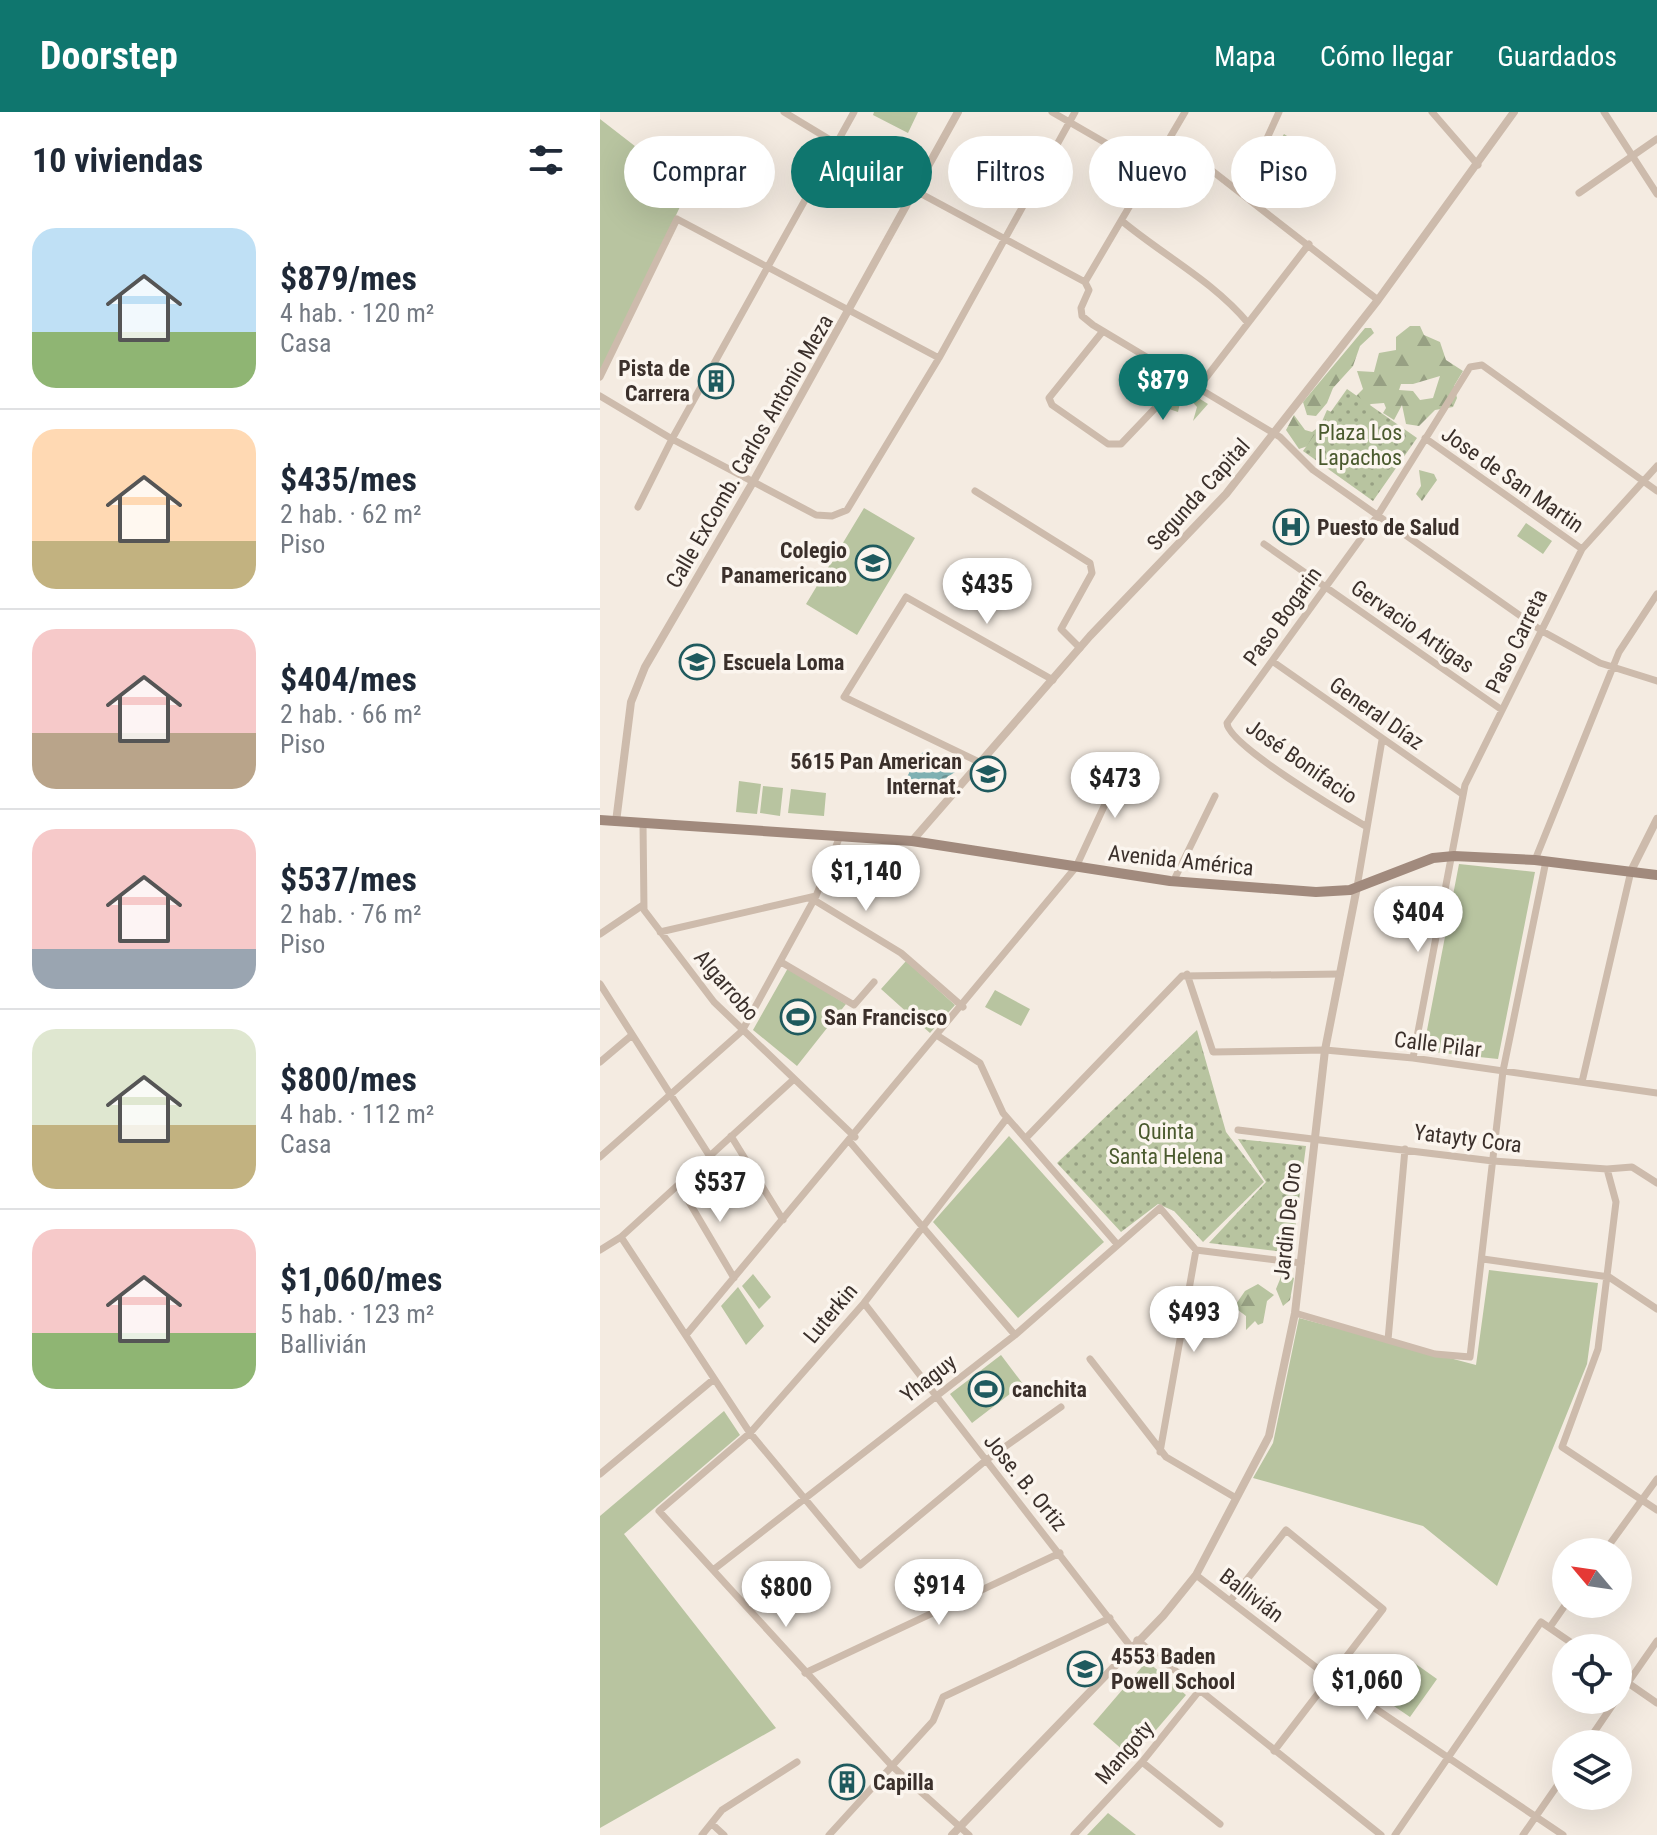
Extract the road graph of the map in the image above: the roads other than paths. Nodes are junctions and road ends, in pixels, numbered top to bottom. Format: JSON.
{"nodes":[{"id":1,"x":784,"y":112,"type":"edge"},
{"id":2,"x":854,"y":112,"type":"edge"},
{"id":3,"x":958,"y":112,"type":"edge"},
{"id":4,"x":1052,"y":112,"type":"edge"},
{"id":5,"x":1075,"y":112,"type":"edge"},
{"id":6,"x":1185,"y":112,"type":"edge"},
{"id":7,"x":1279,"y":112,"type":"edge"},
{"id":8,"x":1432,"y":112,"type":"edge"},
{"id":9,"x":1514,"y":112,"type":"edge"},
{"id":10,"x":1604,"y":112,"type":"edge"},
{"id":11,"x":1070,"y":122,"type":"junction"},
{"id":12,"x":824,"y":136,"type":"edge"},
{"id":13,"x":841,"y":136,"type":"edge"},
{"id":14,"x":1094,"y":136,"type":"edge"},
{"id":15,"x":1171,"y":136,"type":"edge"},
{"id":16,"x":1268,"y":136,"type":"edge"},
{"id":17,"x":1657,"y":139,"type":"edge"},
{"id":18,"x":1633,"y":156,"type":"junction"},
{"id":19,"x":932,"y":158,"type":"edge"},
{"id":20,"x":1478,"y":165,"type":"junction"},
{"id":21,"x":1215,"y":172,"type":"edge"},
{"id":22,"x":1231,"y":185,"type":"edge"},
{"id":23,"x":1579,"y":193,"type":"dead end"},
{"id":24,"x":1657,"y":194,"type":"edge"},
{"id":25,"x":932,"y":200,"type":"edge"},
{"id":26,"x":802,"y":208,"type":"edge"},
{"id":27,"x":904,"y":208,"type":"edge"},
{"id":28,"x":1129,"y":208,"type":"edge"},
{"id":29,"x":1262,"y":208,"type":"edge"},
{"id":30,"x":1122,"y":221,"type":"junction"},
{"id":31,"x":1005,"y":241,"type":"junction"},
{"id":32,"x":1309,"y":244,"type":"junction"},
{"id":33,"x":769,"y":267,"type":"junction"},
{"id":34,"x":1085,"y":282,"type":"junction"},
{"id":35,"x":1378,"y":300,"type":"junction"},
{"id":36,"x":850,"y":308,"type":"junction"},
{"id":37,"x":1248,"y":323,"type":"junction"},
{"id":38,"x":1103,"y":331,"type":"junction"},
{"id":39,"x":939,"y":358,"type":"junction"},
{"id":40,"x":600,"y":377,"type":"edge"},
{"id":41,"x":1182,"y":380,"type":"junction"},
{"id":42,"x":1198,"y":388,"type":"junction"},
{"id":43,"x":600,"y":396,"type":"edge"},
{"id":44,"x":1274,"y":433,"type":"junction"},
{"id":45,"x":1425,"y":438,"type":"junction"},
{"id":46,"x":672,"y":439,"type":"junction"},
{"id":47,"x":1657,"y":466,"type":"edge"},
{"id":48,"x":1644,"y":480,"type":"junction"},
{"id":49,"x":753,"y":482,"type":"junction"},
{"id":50,"x":975,"y":491,"type":"dead end"},
{"id":51,"x":1657,"y":491,"type":"edge"},
{"id":52,"x":638,"y":507,"type":"dead end"},
{"id":53,"x":1378,"y":515,"type":"junction"},
{"id":54,"x":1264,"y":544,"type":"dead end"},
{"id":55,"x":1582,"y":549,"type":"junction"},
{"id":56,"x":1326,"y":587,"type":"junction"},
{"id":57,"x":1657,"y":594,"type":"edge"},
{"id":58,"x":1542,"y":631,"type":"junction"},
{"id":59,"x":1080,"y":648,"type":"junction"},
{"id":60,"x":1272,"y":661,"type":"junction"},
{"id":61,"x":1613,"y":668,"type":"junction"},
{"id":62,"x":1053,"y":680,"type":"junction"},
{"id":63,"x":1657,"y":681,"type":"edge"},
{"id":64,"x":1502,"y":710,"type":"junction"},
{"id":65,"x":1229,"y":719,"type":"joint"},
{"id":66,"x":1382,"y":740,"type":"junction"},
{"id":67,"x":1125,"y":761,"type":"dead end"},
{"id":68,"x":981,"y":763,"type":"junction"},
{"id":69,"x":1462,"y":794,"type":"junction"},
{"id":70,"x":1215,"y":796,"type":"dead end"},
{"id":71,"x":1657,"y":819,"type":"edge"},
{"id":72,"x":600,"y":820,"type":"edge"},
{"id":73,"x":616,"y":822,"type":"junction"},
{"id":74,"x":643,"y":823,"type":"junction"},
{"id":75,"x":1367,"y":827,"type":"junction"},
{"id":76,"x":840,"y":836,"type":"junction"},
{"id":77,"x":912,"y":841,"type":"junction"},
{"id":78,"x":1454,"y":856,"type":"junction"},
{"id":79,"x":1540,"y":860,"type":"junction"},
{"id":80,"x":1076,"y":867,"type":"junction"},
{"id":81,"x":1631,"y":871,"type":"junction"},
{"id":82,"x":1657,"y":875,"type":"edge"},
{"id":83,"x":1173,"y":882,"type":"junction"},
{"id":84,"x":1357,"y":887,"type":"junction"},
{"id":85,"x":815,"y":898,"type":"junction"},
{"id":86,"x":643,"y":905,"type":"junction"},
{"id":87,"x":660,"y":932,"type":"junction"},
{"id":88,"x":600,"y":934,"type":"edge"},
{"id":89,"x":781,"y":962,"type":"junction"},
{"id":90,"x":1187,"y":974,"type":"junction"},
{"id":91,"x":1340,"y":974,"type":"junction"},
{"id":92,"x":874,"y":982,"type":"dead end"},
{"id":93,"x":600,"y":984,"type":"edge"},
{"id":94,"x":963,"y":1007,"type":"junction"},
{"id":95,"x":742,"y":1031,"type":"junction"},
{"id":96,"x":632,"y":1035,"type":"junction"},
{"id":97,"x":938,"y":1036,"type":"junction"},
{"id":98,"x":1325,"y":1050,"type":"junction"},
{"id":99,"x":1413,"y":1058,"type":"junction"},
{"id":100,"x":600,"y":1062,"type":"edge"},
{"id":101,"x":1503,"y":1071,"type":"junction"},
{"id":102,"x":793,"y":1080,"type":"junction"},
{"id":103,"x":1582,"y":1082,"type":"junction"},
{"id":104,"x":1657,"y":1093,"type":"edge"},
{"id":105,"x":671,"y":1094,"type":"junction"},
{"id":106,"x":1007,"y":1118,"type":"junction"},
{"id":107,"x":1238,"y":1130,"type":"dead end"},
{"id":108,"x":731,"y":1136,"type":"junction"},
{"id":109,"x":1026,"y":1138,"type":"junction"},
{"id":110,"x":1314,"y":1138,"type":"junction"},
{"id":111,"x":852,"y":1140,"type":"junction"},
{"id":112,"x":1405,"y":1149,"type":"junction"},
{"id":113,"x":709,"y":1155,"type":"junction"},
{"id":114,"x":600,"y":1157,"type":"edge"},
{"id":115,"x":1493,"y":1161,"type":"junction"},
{"id":116,"x":1607,"y":1169,"type":"junction"},
{"id":117,"x":1657,"y":1183,"type":"edge"},
{"id":118,"x":679,"y":1185,"type":"junction"},
{"id":119,"x":783,"y":1220,"type":"junction"},
{"id":120,"x":923,"y":1224,"type":"junction"},
{"id":121,"x":621,"y":1237,"type":"junction"},
{"id":122,"x":1117,"y":1244,"type":"junction"},
{"id":123,"x":600,"y":1250,"type":"edge"},
{"id":124,"x":1196,"y":1250,"type":"junction"},
{"id":125,"x":1483,"y":1259,"type":"junction"},
{"id":126,"x":1301,"y":1263,"type":"junction"},
{"id":127,"x":1609,"y":1277,"type":"junction"},
{"id":128,"x":734,"y":1278,"type":"junction"},
{"id":129,"x":864,"y":1303,"type":"junction"},
{"id":130,"x":1657,"y":1309,"type":"edge"},
{"id":131,"x":1295,"y":1313,"type":"junction"},
{"id":132,"x":686,"y":1335,"type":"junction"},
{"id":133,"x":1015,"y":1335,"type":"junction"},
{"id":134,"x":1388,"y":1340,"type":"junction"},
{"id":135,"x":1090,"y":1359,"type":"dead end"},
{"id":136,"x":714,"y":1379,"type":"junction"},
{"id":137,"x":933,"y":1396,"type":"junction"},
{"id":138,"x":1061,"y":1407,"type":"dead end"},
{"id":139,"x":750,"y":1433,"type":"junction"},
{"id":140,"x":1160,"y":1452,"type":"junction"},
{"id":141,"x":985,"y":1461,"type":"junction"},
{"id":142,"x":600,"y":1474,"type":"edge"},
{"id":143,"x":1657,"y":1479,"type":"edge"},
{"id":144,"x":1236,"y":1498,"type":"junction"},
{"id":145,"x":804,"y":1499,"type":"junction"},
{"id":146,"x":1642,"y":1500,"type":"junction"},
{"id":147,"x":1657,"y":1510,"type":"edge"},
{"id":148,"x":1614,"y":1538,"type":"edge"},
{"id":149,"x":1060,"y":1553,"type":"junction"},
{"id":150,"x":713,"y":1570,"type":"junction"},
{"id":151,"x":1196,"y":1575,"type":"junction"},
{"id":152,"x":1230,"y":1601,"type":"junction"},
{"id":153,"x":1110,"y":1618,"type":"junction"},
{"id":154,"x":1556,"y":1618,"type":"edge"},
{"id":155,"x":1550,"y":1627,"type":"junction"},
{"id":156,"x":1560,"y":1634,"type":"edge"},
{"id":157,"x":1657,"y":1641,"type":"edge"},
{"id":158,"x":1134,"y":1644,"type":"junction"},
{"id":159,"x":805,"y":1673,"type":"junction"},
{"id":160,"x":1632,"y":1677,"type":"edge"},
{"id":161,"x":1330,"y":1678,"type":"junction"},
{"id":162,"x":1632,"y":1686,"type":"edge"},
{"id":163,"x":1199,"y":1691,"type":"junction"},
{"id":164,"x":1657,"y":1703,"type":"edge"},
{"id":165,"x":1274,"y":1751,"type":"junction"},
{"id":166,"x":1449,"y":1759,"type":"junction"},
{"id":167,"x":797,"y":1762,"type":"dead end"},
{"id":168,"x":1142,"y":1762,"type":"junction"},
{"id":169,"x":892,"y":1766,"type":"junction"},
{"id":170,"x":1552,"y":1793,"type":"edge"},
{"id":171,"x":1536,"y":1816,"type":"junction"},
{"id":172,"x":712,"y":1824,"type":"junction"},
{"id":173,"x":1220,"y":1824,"type":"dead end"},
{"id":174,"x":960,"y":1827,"type":"junction"},
{"id":175,"x":702,"y":1835,"type":"edge"},
{"id":176,"x":724,"y":1835,"type":"edge"},
{"id":177,"x":829,"y":1835,"type":"edge"},
{"id":178,"x":952,"y":1835,"type":"edge"},
{"id":179,"x":969,"y":1835,"type":"edge"},
{"id":180,"x":1074,"y":1835,"type":"edge"},
{"id":181,"x":1381,"y":1835,"type":"edge"},
{"id":182,"x":1395,"y":1835,"type":"edge"},
{"id":183,"x":1523,"y":1835,"type":"edge"},
{"id":184,"x":1563,"y":1835,"type":"edge"}],
"edges":[{"from":1,"to":12,"type":"street"},
{"from":2,"to":13,"type":"street"},
{"from":3,"to":19,"type":"street","name":"Calle ExComb. Carlos Antonio Meza"},
{"from":4,"to":11,"type":"street"},
{"from":5,"to":11,"type":"street"},
{"from":6,"to":15,"type":"street"},
{"from":7,"to":16,"type":"street"},
{"from":8,"to":20,"type":"street"},
{"from":9,"to":20,"type":"street","name":"Segunda Capital"},
{"from":10,"to":18,"type":"street"},
{"from":11,"to":14,"type":"street"},
{"from":11,"to":31,"type":"street"},
{"from":17,"to":18,"type":"street"},
{"from":18,"to":23,"type":"street"},
{"from":18,"to":24,"type":"street"},
{"from":20,"to":35,"type":"street","name":"Segunda Capital"},
{"from":21,"to":22,"type":"street"},
{"from":25,"to":31,"type":"street"},
{"from":26,"to":33,"type":"street"},
{"from":27,"to":36,"type":"street","name":"Calle ExComb. Carlos Antonio Meza"},
{"from":28,"to":30,"type":"street"},
{"from":29,"to":32,"type":"street"},
{"from":30,"to":34,"type":"street"},
{"from":30,"to":37,"type":"street"},
{"from":31,"to":34,"type":"street"},
{"from":31,"to":39,"type":"street"},
{"from":32,"to":35,"type":"street"},
{"from":32,"to":37,"type":"street"},
{"from":33,"to":36,"type":"street"},
{"from":33,"to":40,"type":"street"},
{"from":33,"to":46,"type":"street"},
{"from":34,"to":38,"type":"street"},
{"from":35,"to":44,"type":"street","name":"Segunda Capital"},
{"from":36,"to":39,"type":"street"},
{"from":36,"to":49,"type":"street","name":"Calle ExComb. Carlos Antonio Meza"},
{"from":37,"to":42,"type":"street"},
{"from":38,"to":41,"type":"street"},
{"from":38,"to":41,"type":"street"},
{"from":39,"to":49,"type":"street"},
{"from":41,"to":42,"type":"street"},
{"from":42,"to":44,"type":"street"},
{"from":43,"to":46,"type":"street"},
{"from":44,"to":53,"type":"street"},
{"from":44,"to":59,"type":"street","name":"Segunda Capital"},
{"from":45,"to":48,"type":"street","name":"Paso Bogarin"},
{"from":45,"to":53,"type":"street","name":"Paso Bogarin"},
{"from":45,"to":55,"type":"street","name":"Jose de San Martin"},
{"from":46,"to":49,"type":"street"},
{"from":46,"to":52,"type":"street"},
{"from":47,"to":48,"type":"street","name":"Paso Carreta"},
{"from":48,"to":51,"type":"street"},
{"from":48,"to":55,"type":"street","name":"Paso Carreta"},
{"from":49,"to":73,"type":"street","name":"Calle ExComb. Carlos Antonio Meza"},
{"from":50,"to":59,"type":"street"},
{"from":53,"to":56,"type":"street","name":"Paso Bogarin"},
{"from":53,"to":58,"type":"street"},
{"from":54,"to":56,"type":"street","name":"Gervacio Artigas"},
{"from":55,"to":58,"type":"street","name":"Paso Carreta"},
{"from":56,"to":60,"type":"street","name":"Paso Bogarin"},
{"from":56,"to":64,"type":"street","name":"Gervacio Artigas"},
{"from":57,"to":61,"type":"street"},
{"from":58,"to":61,"type":"street"},
{"from":58,"to":64,"type":"street","name":"Paso Carreta"},
{"from":59,"to":62,"type":"street","name":"Segunda Capital"},
{"from":60,"to":65,"type":"street","name":"Paso Bogarin"},
{"from":60,"to":66,"type":"street","name":"General Díaz"},
{"from":61,"to":63,"type":"street"},
{"from":61,"to":79,"type":"street"},
{"from":62,"to":68,"type":"street","name":"Segunda Capital"},
{"from":62,"to":68,"type":"street"},
{"from":64,"to":69,"type":"street","name":"Paso Carreta"},
{"from":65,"to":75,"type":"street","name":"José Bonifacio"},
{"from":66,"to":69,"type":"street","name":"General Díaz"},
{"from":66,"to":75,"type":"street","name":"Jardin De Oro"},
{"from":67,"to":80,"type":"street"},
{"from":68,"to":77,"type":"street","name":"Segunda Capital"},
{"from":69,"to":78,"type":"street","name":"Paso Carreta"},
{"from":70,"to":83,"type":"street"},
{"from":71,"to":81,"type":"street"},
{"from":72,"to":73,"type":"main road","name":"Avenida América"},
{"from":73,"to":74,"type":"main road","name":"Avenida América"},
{"from":74,"to":76,"type":"main road","name":"Avenida América"},
{"from":74,"to":86,"type":"street"},
{"from":75,"to":84,"type":"street","name":"Jardin De Oro"},
{"from":76,"to":77,"type":"main road","name":"Avenida América"},
{"from":76,"to":85,"type":"street"},
{"from":77,"to":80,"type":"main road","name":"Avenida América"},
{"from":78,"to":79,"type":"main road","name":"Avenida América"},
{"from":78,"to":84,"type":"main road","name":"Avenida América"},
{"from":78,"to":99,"type":"street","name":"Paso Carreta"},
{"from":79,"to":81,"type":"main road","name":"Avenida América"},
{"from":79,"to":101,"type":"street"},
{"from":80,"to":83,"type":"main road","name":"Avenida América"},
{"from":80,"to":94,"type":"street"},
{"from":81,"to":82,"type":"main road","name":"Avenida América"},
{"from":81,"to":103,"type":"street"},
{"from":83,"to":84,"type":"main road","name":"Avenida América"},
{"from":84,"to":91,"type":"street","name":"Jardin De Oro"},
{"from":85,"to":87,"type":"street"},
{"from":85,"to":89,"type":"street"},
{"from":85,"to":94,"type":"street"},
{"from":86,"to":87,"type":"street","name":"Algarrobo"},
{"from":86,"to":88,"type":"street"},
{"from":87,"to":95,"type":"street","name":"Algarrobo"},
{"from":89,"to":92,"type":"street"},
{"from":89,"to":95,"type":"street"},
{"from":90,"to":91,"type":"street"},
{"from":90,"to":98,"type":"street","name":"Calle Pilar"},
{"from":90,"to":109,"type":"street"},
{"from":91,"to":98,"type":"street","name":"Jardin De Oro"},
{"from":93,"to":96,"type":"street"},
{"from":94,"to":97,"type":"street"},
{"from":95,"to":102,"type":"street","name":"Algarrobo"},
{"from":95,"to":105,"type":"street"},
{"from":96,"to":100,"type":"street"},
{"from":96,"to":105,"type":"street"},
{"from":97,"to":106,"type":"street"},
{"from":97,"to":111,"type":"street"},
{"from":98,"to":99,"type":"street","name":"Calle Pilar"},
{"from":98,"to":110,"type":"street","name":"Jardin De Oro"},
{"from":99,"to":101,"type":"street","name":"Calle Pilar"},
{"from":101,"to":103,"type":"street","name":"Calle Pilar"},
{"from":101,"to":115,"type":"street"},
{"from":102,"to":108,"type":"street"},
{"from":102,"to":111,"type":"street","name":"Algarrobo"},
{"from":103,"to":104,"type":"street","name":"Calle Pilar"},
{"from":105,"to":113,"type":"street"},
{"from":105,"to":114,"type":"street"},
{"from":106,"to":109,"type":"street"},
{"from":106,"to":120,"type":"street","name":"Luterkin"},
{"from":107,"to":110,"type":"street","name":"Yatayty Cora"},
{"from":108,"to":113,"type":"street"},
{"from":108,"to":119,"type":"street"},
{"from":109,"to":122,"type":"street"},
{"from":110,"to":112,"type":"street","name":"Yatayty Cora"},
{"from":110,"to":126,"type":"street","name":"Jardin De Oro"},
{"from":111,"to":119,"type":"street"},
{"from":111,"to":120,"type":"street","name":"Algarrobo"},
{"from":112,"to":115,"type":"street","name":"Yatayty Cora"},
{"from":112,"to":134,"type":"street"},
{"from":113,"to":118,"type":"street"},
{"from":115,"to":116,"type":"street","name":"Yatayty Cora"},
{"from":115,"to":125,"type":"street"},
{"from":116,"to":117,"type":"street","name":"Yatayty Cora"},
{"from":116,"to":127,"type":"street"},
{"from":118,"to":121,"type":"street"},
{"from":118,"to":128,"type":"street"},
{"from":119,"to":128,"type":"street"},
{"from":120,"to":129,"type":"street","name":"Luterkin"},
{"from":120,"to":133,"type":"street","name":"Algarrobo"},
{"from":121,"to":123,"type":"street"},
{"from":121,"to":132,"type":"street"},
{"from":122,"to":124,"type":"street","name":"Yhaguy"},
{"from":122,"to":133,"type":"street","name":"Yhaguy"},
{"from":124,"to":126,"type":"street"},
{"from":124,"to":140,"type":"street"},
{"from":125,"to":127,"type":"street"},
{"from":125,"to":134,"type":"street"},
{"from":126,"to":131,"type":"street","name":"Jardin De Oro"},
{"from":127,"to":130,"type":"street"},
{"from":127,"to":146,"type":"street"},
{"from":128,"to":132,"type":"street"},
{"from":129,"to":137,"type":"street","name":"Jose. B. Ortiz"},
{"from":129,"to":139,"type":"street","name":"Luterkin"},
{"from":131,"to":134,"type":"street"},
{"from":131,"to":144,"type":"street","name":"Jardin De Oro"},
{"from":132,"to":136,"type":"street"},
{"from":133,"to":137,"type":"street","name":"Yhaguy"},
{"from":135,"to":140,"type":"street"},
{"from":136,"to":139,"type":"street"},
{"from":136,"to":142,"type":"street"},
{"from":137,"to":141,"type":"street","name":"Jose. B. Ortiz"},
{"from":137,"to":145,"type":"street","name":"Yhaguy"},
{"from":138,"to":141,"type":"street"},
{"from":139,"to":145,"type":"street"},
{"from":139,"to":150,"type":"street","name":"Luterkin"},
{"from":140,"to":144,"type":"street"},
{"from":141,"to":145,"type":"street"},
{"from":141,"to":149,"type":"street","name":"Jose. B. Ortiz"},
{"from":143,"to":146,"type":"street"},
{"from":144,"to":151,"type":"street","name":"Jardin De Oro"},
{"from":145,"to":150,"type":"street","name":"Yhaguy"},
{"from":146,"to":147,"type":"street"},
{"from":146,"to":148,"type":"street"},
{"from":149,"to":153,"type":"street","name":"Jose. B. Ortiz"},
{"from":149,"to":159,"type":"street"},
{"from":150,"to":159,"type":"street"},
{"from":151,"to":152,"type":"street","name":"Ballivián"},
{"from":151,"to":158,"type":"street","name":"Jardin De Oro"},
{"from":152,"to":161,"type":"street","name":"Ballivián"},
{"from":152,"to":161,"type":"street"},
{"from":153,"to":158,"type":"street","name":"Jose. B. Ortiz"},
{"from":153,"to":169,"type":"street"},
{"from":154,"to":155,"type":"street"},
{"from":155,"to":156,"type":"street"},
{"from":155,"to":166,"type":"street"},
{"from":157,"to":160,"type":"street"},
{"from":158,"to":163,"type":"street","name":"Jose. B. Ortiz"},
{"from":158,"to":174,"type":"street","name":"Jardin De Oro"},
{"from":159,"to":169,"type":"street"},
{"from":161,"to":165,"type":"street"},
{"from":161,"to":166,"type":"street","name":"Ballivián"},
{"from":162,"to":164,"type":"street"},
{"from":163,"to":165,"type":"street","name":"Jose. B. Ortiz"},
{"from":163,"to":168,"type":"street","name":"Mangoty"},
{"from":165,"to":181,"type":"street","name":"Jose. B. Ortiz"},
{"from":166,"to":171,"type":"street","name":"Ballivián"},
{"from":166,"to":182,"type":"street"},
{"from":167,"to":172,"type":"street"},
{"from":168,"to":173,"type":"street"},
{"from":168,"to":180,"type":"street","name":"Mangoty"},
{"from":169,"to":174,"type":"street"},
{"from":169,"to":177,"type":"street"},
{"from":170,"to":171,"type":"street"},
{"from":171,"to":183,"type":"street"},
{"from":171,"to":184,"type":"street","name":"Ballivián"},
{"from":172,"to":175,"type":"street"},
{"from":172,"to":176,"type":"street"},
{"from":174,"to":178,"type":"street","name":"Jardin De Oro"},
{"from":174,"to":179,"type":"street"}]}
